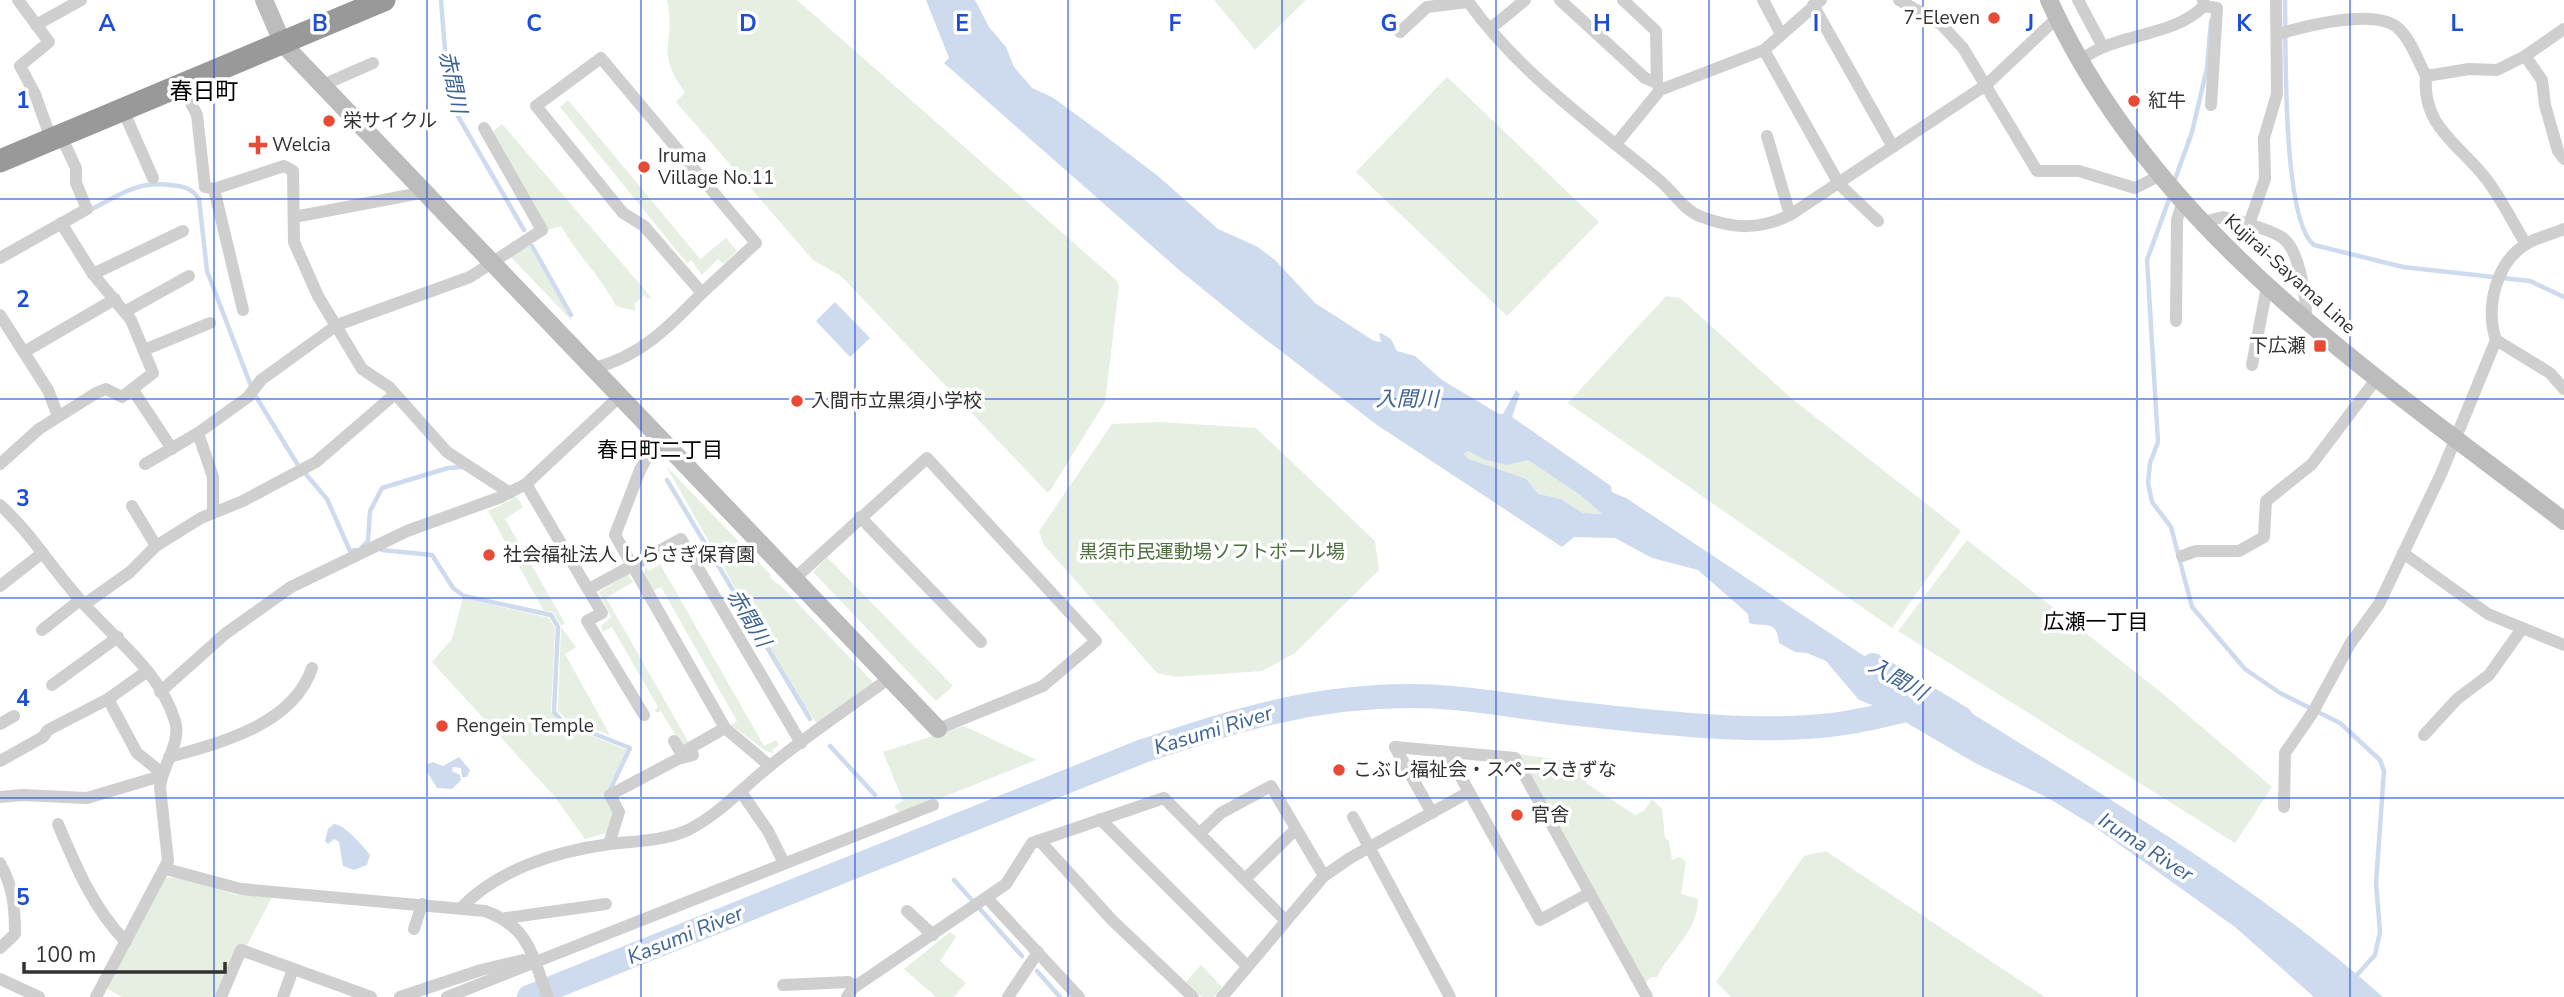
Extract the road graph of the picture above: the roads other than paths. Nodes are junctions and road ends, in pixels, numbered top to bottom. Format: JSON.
{"nodes":[{"id":1,"x":81,"y":0,"type":"edge"},
{"id":2,"x":264,"y":0,"type":"edge"},
{"id":3,"x":384,"y":0,"type":"edge"},
{"id":4,"x":1525,"y":0,"type":"edge"},
{"id":5,"x":1560,"y":0,"type":"edge"},
{"id":6,"x":1622,"y":0,"type":"edge"},
{"id":7,"x":1763,"y":0,"type":"edge"},
{"id":8,"x":1899,"y":0,"type":"edge"},
{"id":9,"x":2049,"y":0,"type":"edge"},
{"id":10,"x":2078,"y":0,"type":"edge"},
{"id":11,"x":2276,"y":0,"type":"edge"},
{"id":12,"x":20,"y":1,"type":"edge"},
{"id":13,"x":1468,"y":1,"type":"edge"},
{"id":14,"x":1817,"y":2,"type":"edge"},
{"id":15,"x":2208,"y":5,"type":"edge"},
{"id":16,"x":2057,"y":18,"type":"junction"},
{"id":17,"x":36,"y":25,"type":"junction"},
{"id":18,"x":1491,"y":28,"type":"junction"},
{"id":19,"x":2564,"y":30,"type":"edge"},
{"id":20,"x":1400,"y":32,"type":"dead end"},
{"id":21,"x":2285,"y":32,"type":"junction"},
{"id":22,"x":1781,"y":34,"type":"junction"},
{"id":23,"x":283,"y":44,"type":"junction"},
{"id":24,"x":2102,"y":45,"type":"junction"},
{"id":25,"x":1764,"y":50,"type":"junction"},
{"id":26,"x":2525,"y":56,"type":"junction"},
{"id":27,"x":2081,"y":60,"type":"junction"},
{"id":28,"x":373,"y":64,"type":"dead end"},
{"id":29,"x":2426,"y":76,"type":"junction"},
{"id":30,"x":182,"y":85,"type":"junction"},
{"id":31,"x":323,"y":85,"type":"junction"},
{"id":32,"x":1986,"y":85,"type":"junction"},
{"id":33,"x":1658,"y":86,"type":"junction"},
{"id":34,"x":2211,"y":105,"type":"dead end"},
{"id":35,"x":123,"y":110,"type":"junction"},
{"id":36,"x":484,"y":128,"type":"dead end"},
{"id":37,"x":1767,"y":136,"type":"dead end"},
{"id":38,"x":56,"y":138,"type":"junction"},
{"id":39,"x":1616,"y":144,"type":"junction"},
{"id":40,"x":1893,"y":147,"type":"junction"},
{"id":41,"x":2564,"y":159,"type":"edge"},
{"id":42,"x":0,"y":161,"type":"edge"},
{"id":43,"x":153,"y":178,"type":"dead end"},
{"id":44,"x":2164,"y":178,"type":"junction"},
{"id":45,"x":1839,"y":184,"type":"junction"},
{"id":46,"x":214,"y":189,"type":"junction"},
{"id":47,"x":426,"y":192,"type":"junction"},
{"id":48,"x":2181,"y":199,"type":"junction"},
{"id":49,"x":1790,"y":215,"type":"junction"},
{"id":50,"x":294,"y":217,"type":"junction"},
{"id":51,"x":1878,"y":221,"type":"dead end"},
{"id":52,"x":2203,"y":222,"type":"junction"},
{"id":53,"x":61,"y":223,"type":"junction"},
{"id":54,"x":2249,"y":224,"type":"junction"},
{"id":55,"x":2564,"y":229,"type":"edge"},
{"id":56,"x":183,"y":231,"type":"dead end"},
{"id":57,"x":2526,"y":244,"type":"junction"},
{"id":58,"x":0,"y":258,"type":"edge"},
{"id":59,"x":494,"y":264,"type":"junction"},
{"id":60,"x":93,"y":274,"type":"junction"},
{"id":61,"x":189,"y":276,"type":"dead end"},
{"id":62,"x":2267,"y":288,"type":"junction"},
{"id":63,"x":702,"y":293,"type":"junction"},
{"id":64,"x":115,"y":299,"type":"junction"},
{"id":65,"x":243,"y":310,"type":"dead end"},
{"id":66,"x":126,"y":312,"type":"junction"},
{"id":67,"x":0,"y":315,"type":"edge"},
{"id":68,"x":2176,"y":321,"type":"dead end"},
{"id":69,"x":2306,"y":322,"type":"junction"},
{"id":70,"x":210,"y":323,"type":"dead end"},
{"id":71,"x":337,"y":325,"type":"junction"},
{"id":72,"x":2496,"y":340,"type":"junction"},
{"id":73,"x":145,"y":350,"type":"junction"},
{"id":74,"x":24,"y":352,"type":"junction"},
{"id":75,"x":2252,"y":365,"type":"dead end"},
{"id":76,"x":594,"y":368,"type":"junction"},
{"id":77,"x":2377,"y":378,"type":"junction"},
{"id":78,"x":2564,"y":389,"type":"edge"},
{"id":79,"x":133,"y":390,"type":"junction"},
{"id":80,"x":395,"y":394,"type":"junction"},
{"id":81,"x":620,"y":396,"type":"junction"},
{"id":82,"x":58,"y":416,"type":"junction"},
{"id":83,"x":198,"y":433,"type":"junction"},
{"id":84,"x":659,"y":436,"type":"junction"},
{"id":85,"x":2455,"y":438,"type":"junction"},
{"id":86,"x":172,"y":449,"type":"junction"},
{"id":87,"x":0,"y":464,"type":"edge"},
{"id":88,"x":145,"y":464,"type":"dead end"},
{"id":89,"x":526,"y":484,"type":"junction"},
{"id":90,"x":510,"y":493,"type":"junction"},
{"id":91,"x":0,"y":505,"type":"edge"},
{"id":92,"x":132,"y":506,"type":"dead end"},
{"id":93,"x":213,"y":511,"type":"junction"},
{"id":94,"x":860,"y":517,"type":"junction"},
{"id":95,"x":2564,"y":521,"type":"edge"},
{"id":96,"x":156,"y":546,"type":"junction"},
{"id":97,"x":2403,"y":553,"type":"junction"},
{"id":98,"x":41,"y":554,"type":"junction"},
{"id":99,"x":2182,"y":556,"type":"dead end"},
{"id":100,"x":632,"y":566,"type":"junction"},
{"id":101,"x":794,"y":579,"type":"junction"},
{"id":102,"x":0,"y":586,"type":"edge"},
{"id":103,"x":589,"y":589,"type":"junction"},
{"id":104,"x":82,"y":602,"type":"junction"},
{"id":105,"x":42,"y":630,"type":"dead end"},
{"id":106,"x":2521,"y":630,"type":"junction"},
{"id":107,"x":118,"y":638,"type":"junction"},
{"id":108,"x":981,"y":642,"type":"dead end"},
{"id":109,"x":2564,"y":645,"type":"edge"},
{"id":110,"x":312,"y":668,"type":"dead end"},
{"id":111,"x":146,"y":672,"type":"junction"},
{"id":112,"x":891,"y":677,"type":"junction"},
{"id":113,"x":52,"y":685,"type":"dead end"},
{"id":114,"x":160,"y":692,"type":"junction"},
{"id":115,"x":108,"y":699,"type":"junction"},
{"id":116,"x":644,"y":715,"type":"dead end"},
{"id":117,"x":14,"y":716,"type":"dead end"},
{"id":118,"x":0,"y":724,"type":"edge"},
{"id":119,"x":725,"y":728,"type":"junction"},
{"id":120,"x":937,"y":729,"type":"joint"},
{"id":121,"x":2424,"y":734,"type":"dead end"},
{"id":122,"x":674,"y":741,"type":"dead end"},
{"id":123,"x":802,"y":743,"type":"junction"},
{"id":124,"x":1447,"y":752,"type":"junction"},
{"id":125,"x":693,"y":755,"type":"dead end"},
{"id":126,"x":169,"y":757,"type":"junction"},
{"id":127,"x":0,"y":761,"type":"edge"},
{"id":128,"x":770,"y":766,"type":"junction"},
{"id":129,"x":162,"y":774,"type":"junction"},
{"id":130,"x":741,"y":792,"type":"junction"},
{"id":131,"x":1469,"y":792,"type":"junction"},
{"id":132,"x":0,"y":797,"type":"edge"},
{"id":133,"x":933,"y":805,"type":"dead end"},
{"id":134,"x":2284,"y":807,"type":"dead end"},
{"id":135,"x":1432,"y":813,"type":"junction"},
{"id":136,"x":1353,"y":817,"type":"dead end"},
{"id":137,"x":1100,"y":819,"type":"junction"},
{"id":138,"x":58,"y":824,"type":"dead end"},
{"id":139,"x":1296,"y":829,"type":"junction"},
{"id":140,"x":1200,"y":833,"type":"junction"},
{"id":141,"x":1039,"y":840,"type":"junction"},
{"id":142,"x":609,"y":844,"type":"junction"},
{"id":143,"x":1370,"y":847,"type":"junction"},
{"id":144,"x":0,"y":863,"type":"edge"},
{"id":145,"x":784,"y":863,"type":"junction"},
{"id":146,"x":166,"y":869,"type":"junction"},
{"id":147,"x":1324,"y":876,"type":"junction"},
{"id":148,"x":1245,"y":879,"type":"junction"},
{"id":149,"x":1590,"y":892,"type":"junction"},
{"id":150,"x":987,"y":898,"type":"junction"},
{"id":151,"x":422,"y":904,"type":"junction"},
{"id":152,"x":606,"y":904,"type":"dead end"},
{"id":153,"x":461,"y":908,"type":"junction"},
{"id":154,"x":907,"y":911,"type":"dead end"},
{"id":155,"x":506,"y":918,"type":"junction"},
{"id":156,"x":1286,"y":921,"type":"junction"},
{"id":157,"x":414,"y":929,"type":"dead end"},
{"id":158,"x":933,"y":935,"type":"junction"},
{"id":159,"x":126,"y":942,"type":"junction"},
{"id":160,"x":0,"y":948,"type":"edge"},
{"id":161,"x":1038,"y":952,"type":"junction"},
{"id":162,"x":534,"y":960,"type":"junction"},
{"id":163,"x":1247,"y":966,"type":"junction"},
{"id":164,"x":293,"y":969,"type":"junction"},
{"id":165,"x":0,"y":979,"type":"edge"},
{"id":166,"x":783,"y":985,"type":"dead end"},
{"id":167,"x":850,"y":992,"type":"edge"},
{"id":168,"x":1015,"y":994,"type":"edge"},
{"id":169,"x":39,"y":997,"type":"edge"},
{"id":170,"x":96,"y":997,"type":"edge"},
{"id":171,"x":221,"y":997,"type":"edge"},
{"id":172,"x":283,"y":997,"type":"edge"},
{"id":173,"x":371,"y":997,"type":"edge"},
{"id":174,"x":400,"y":997,"type":"edge"},
{"id":175,"x":447,"y":997,"type":"edge"},
{"id":176,"x":548,"y":997,"type":"edge"},
{"id":177,"x":1079,"y":997,"type":"edge"},
{"id":178,"x":1193,"y":997,"type":"edge"},
{"id":179,"x":1222,"y":997,"type":"edge"},
{"id":180,"x":1450,"y":997,"type":"edge"},
{"id":181,"x":1647,"y":997,"type":"edge"}],
"edges":[{"from":1,"to":17,"type":"street"},
{"from":2,"to":23,"type":"street"},
{"from":3,"to":23,"type":"highway"},
{"from":4,"to":18,"type":"street"},
{"from":5,"to":33,"type":"street"},
{"from":6,"to":33,"type":"street"},
{"from":7,"to":22,"type":"street"},
{"from":8,"to":32,"type":"street"},
{"from":9,"to":16,"type":"street","name":"Kujirai-Sayama Line"},
{"from":10,"to":24,"type":"street"},
{"from":11,"to":21,"type":"street"},
{"from":12,"to":17,"type":"street"},
{"from":13,"to":18,"type":"street"},
{"from":13,"to":20,"type":"street"},
{"from":14,"to":22,"type":"street"},
{"from":14,"to":40,"type":"street"},
{"from":15,"to":24,"type":"street"},
{"from":15,"to":34,"type":"street"},
{"from":16,"to":27,"type":"street","name":"Kujirai-Sayama Line"},
{"from":16,"to":32,"type":"street"},
{"from":17,"to":38,"type":"street"},
{"from":18,"to":39,"type":"street"},
{"from":19,"to":26,"type":"street"},
{"from":21,"to":29,"type":"street"},
{"from":21,"to":54,"type":"street"},
{"from":22,"to":25,"type":"street"},
{"from":23,"to":30,"type":"highway"},
{"from":23,"to":31,"type":"street"},
{"from":24,"to":27,"type":"street"},
{"from":25,"to":33,"type":"street"},
{"from":25,"to":45,"type":"street"},
{"from":26,"to":29,"type":"street"},
{"from":26,"to":41,"type":"street"},
{"from":27,"to":44,"type":"street","name":"Kujirai-Sayama Line"},
{"from":28,"to":31,"type":"street"},
{"from":29,"to":57,"type":"street"},
{"from":30,"to":35,"type":"highway"},
{"from":30,"to":46,"type":"street"},
{"from":31,"to":47,"type":"street"},
{"from":32,"to":40,"type":"street"},
{"from":32,"to":44,"type":"street"},
{"from":33,"to":39,"type":"street"},
{"from":35,"to":38,"type":"highway"},
{"from":35,"to":43,"type":"street"},
{"from":36,"to":59,"type":"street"},
{"from":37,"to":49,"type":"street"},
{"from":38,"to":42,"type":"highway"},
{"from":38,"to":53,"type":"street"},
{"from":39,"to":49,"type":"street"},
{"from":40,"to":45,"type":"street"},
{"from":44,"to":48,"type":"street","name":"Kujirai-Sayama Line"},
{"from":45,"to":49,"type":"street"},
{"from":45,"to":51,"type":"street"},
{"from":46,"to":50,"type":"street"},
{"from":46,"to":65,"type":"street"},
{"from":47,"to":50,"type":"street"},
{"from":47,"to":59,"type":"street"},
{"from":48,"to":52,"type":"street","name":"Kujirai-Sayama Line"},
{"from":48,"to":68,"type":"street"},
{"from":50,"to":71,"type":"street"},
{"from":52,"to":54,"type":"street"},
{"from":52,"to":62,"type":"street","name":"Kujirai-Sayama Line"},
{"from":53,"to":58,"type":"street"},
{"from":53,"to":60,"type":"street"},
{"from":54,"to":69,"type":"street"},
{"from":55,"to":57,"type":"street"},
{"from":56,"to":60,"type":"street"},
{"from":57,"to":72,"type":"street"},
{"from":59,"to":71,"type":"street"},
{"from":59,"to":76,"type":"street"},
{"from":60,"to":64,"type":"street"},
{"from":61,"to":66,"type":"street"},
{"from":62,"to":69,"type":"street","name":"Kujirai-Sayama Line"},
{"from":62,"to":75,"type":"street"},
{"from":63,"to":63,"type":"street"},
{"from":63,"to":76,"type":"street"},
{"from":64,"to":66,"type":"street"},
{"from":64,"to":74,"type":"street"},
{"from":66,"to":73,"type":"street"},
{"from":67,"to":74,"type":"street"},
{"from":69,"to":77,"type":"street","name":"Kujirai-Sayama Line"},
{"from":70,"to":73,"type":"street"},
{"from":71,"to":80,"type":"street"},
{"from":71,"to":83,"type":"street"},
{"from":72,"to":78,"type":"street"},
{"from":72,"to":85,"type":"street"},
{"from":73,"to":79,"type":"street"},
{"from":74,"to":82,"type":"street"},
{"from":76,"to":81,"type":"street"},
{"from":77,"to":85,"type":"street","name":"Kujirai-Sayama Line"},
{"from":77,"to":99,"type":"street"},
{"from":79,"to":82,"type":"street"},
{"from":79,"to":86,"type":"street"},
{"from":80,"to":90,"type":"street"},
{"from":80,"to":93,"type":"street"},
{"from":81,"to":84,"type":"street"},
{"from":81,"to":89,"type":"street"},
{"from":82,"to":87,"type":"street"},
{"from":83,"to":86,"type":"street"},
{"from":83,"to":93,"type":"street"},
{"from":84,"to":100,"type":"street"},
{"from":84,"to":101,"type":"street"},
{"from":85,"to":95,"type":"street","name":"Kujirai-Sayama Line"},
{"from":85,"to":97,"type":"street"},
{"from":86,"to":88,"type":"street"},
{"from":89,"to":90,"type":"street"},
{"from":89,"to":103,"type":"street"},
{"from":90,"to":114,"type":"street"},
{"from":91,"to":98,"type":"street"},
{"from":92,"to":96,"type":"street"},
{"from":93,"to":96,"type":"street"},
{"from":94,"to":101,"type":"street"},
{"from":94,"to":108,"type":"street"},
{"from":94,"to":120,"type":"street"},
{"from":96,"to":104,"type":"street"},
{"from":97,"to":106,"type":"street"},
{"from":97,"to":134,"type":"street"},
{"from":98,"to":102,"type":"street"},
{"from":98,"to":104,"type":"street"},
{"from":100,"to":103,"type":"street"},
{"from":100,"to":119,"type":"street"},
{"from":100,"to":123,"type":"street"},
{"from":101,"to":112,"type":"street"},
{"from":103,"to":116,"type":"street"},
{"from":104,"to":105,"type":"street"},
{"from":104,"to":107,"type":"street"},
{"from":106,"to":109,"type":"street"},
{"from":106,"to":121,"type":"street"},
{"from":107,"to":111,"type":"street"},
{"from":107,"to":113,"type":"street"},
{"from":110,"to":126,"type":"street"},
{"from":111,"to":114,"type":"street"},
{"from":111,"to":115,"type":"street"},
{"from":112,"to":120,"type":"street"},
{"from":112,"to":123,"type":"street"},
{"from":114,"to":126,"type":"street"},
{"from":115,"to":127,"type":"street"},
{"from":115,"to":129,"type":"street"},
{"from":117,"to":118,"type":"street"},
{"from":119,"to":122,"type":"street"},
{"from":119,"to":128,"type":"street"},
{"from":123,"to":128,"type":"street"},
{"from":124,"to":131,"type":"street"},
{"from":124,"to":135,"type":"street"},
{"from":124,"to":149,"type":"street"},
{"from":125,"to":142,"type":"street"},
{"from":126,"to":129,"type":"street"},
{"from":128,"to":130,"type":"street"},
{"from":129,"to":132,"type":"street"},
{"from":129,"to":146,"type":"street"},
{"from":130,"to":142,"type":"street"},
{"from":130,"to":145,"type":"street"},
{"from":131,"to":135,"type":"street"},
{"from":131,"to":149,"type":"street"},
{"from":133,"to":145,"type":"street"},
{"from":135,"to":143,"type":"street"},
{"from":136,"to":143,"type":"street"},
{"from":137,"to":140,"type":"street"},
{"from":137,"to":141,"type":"street"},
{"from":137,"to":163,"type":"street"},
{"from":138,"to":159,"type":"street"},
{"from":139,"to":140,"type":"street"},
{"from":139,"to":147,"type":"street"},
{"from":139,"to":148,"type":"street"},
{"from":140,"to":148,"type":"street"},
{"from":141,"to":150,"type":"street"},
{"from":141,"to":178,"type":"street"},
{"from":142,"to":153,"type":"street"},
{"from":143,"to":147,"type":"street"},
{"from":143,"to":180,"type":"street"},
{"from":144,"to":160,"type":"street"},
{"from":145,"to":162,"type":"street"},
{"from":146,"to":151,"type":"street"},
{"from":146,"to":159,"type":"street"},
{"from":147,"to":156,"type":"street"},
{"from":148,"to":156,"type":"street"},
{"from":149,"to":181,"type":"street"},
{"from":150,"to":158,"type":"street"},
{"from":150,"to":161,"type":"street"},
{"from":151,"to":153,"type":"street"},
{"from":151,"to":157,"type":"street"},
{"from":152,"to":155,"type":"street"},
{"from":153,"to":155,"type":"street"},
{"from":154,"to":158,"type":"street"},
{"from":155,"to":162,"type":"street"},
{"from":156,"to":163,"type":"street"},
{"from":158,"to":167,"type":"street"},
{"from":159,"to":170,"type":"street"},
{"from":161,"to":168,"type":"street"},
{"from":161,"to":177,"type":"street"},
{"from":162,"to":174,"type":"street"},
{"from":162,"to":175,"type":"street"},
{"from":162,"to":176,"type":"street"},
{"from":163,"to":179,"type":"street"},
{"from":164,"to":171,"type":"street"},
{"from":164,"to":172,"type":"street"},
{"from":164,"to":173,"type":"street"},
{"from":165,"to":169,"type":"street"},
{"from":166,"to":167,"type":"street"}]}
